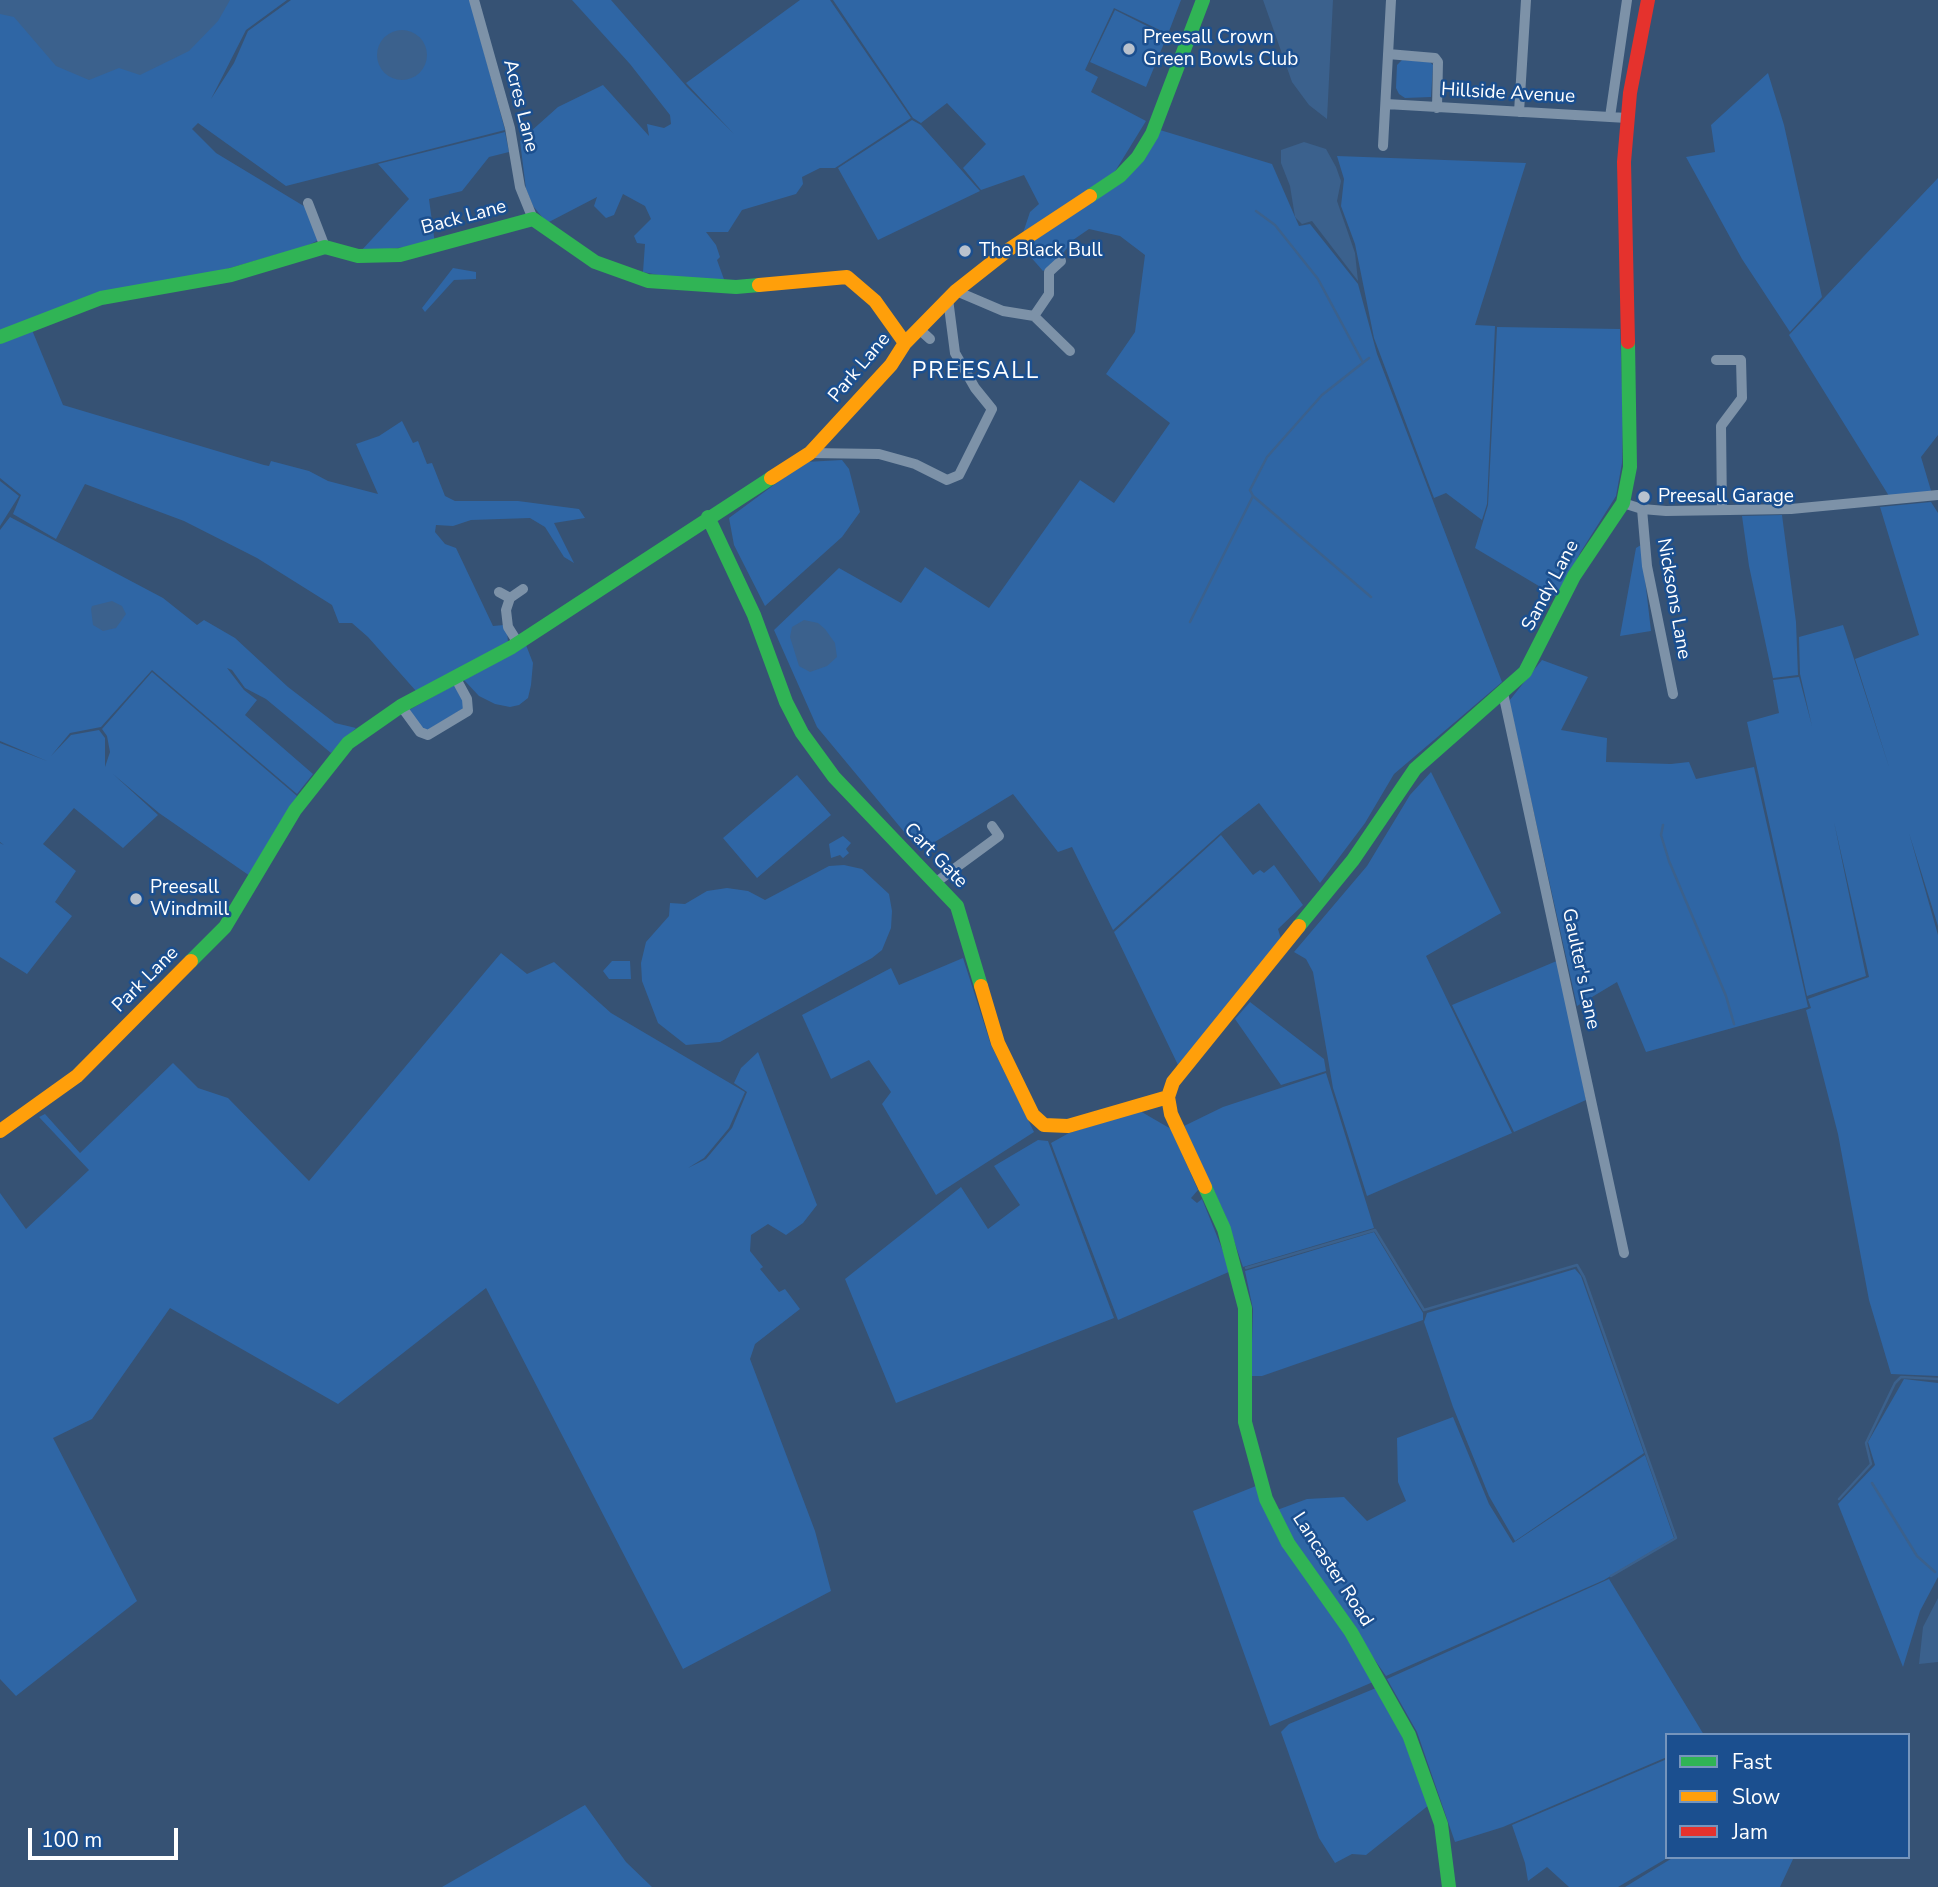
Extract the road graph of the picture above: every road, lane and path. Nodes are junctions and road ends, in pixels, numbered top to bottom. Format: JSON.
{"nodes":[{"id":1,"x":474,"y":0,"type":"edge"},
{"id":2,"x":1203,"y":0,"type":"edge"},
{"id":3,"x":1391,"y":0,"type":"edge"},
{"id":4,"x":1527,"y":0,"type":"edge"},
{"id":5,"x":1627,"y":0,"type":"edge"},
{"id":6,"x":1648,"y":0,"type":"edge"},
{"id":7,"x":1388,"y":54,"type":"junction"},
{"id":8,"x":1386,"y":104,"type":"junction"},
{"id":9,"x":1437,"y":108,"type":"junction"},
{"id":10,"x":1519,"y":112,"type":"junction"},
{"id":11,"x":1611,"y":117,"type":"junction"},
{"id":12,"x":1627,"y":118,"type":"junction"},
{"id":13,"x":1383,"y":146,"type":"dead end"},
{"id":14,"x":308,"y":203,"type":"dead end"},
{"id":15,"x":533,"y":219,"type":"junction"},
{"id":16,"x":326,"y":247,"type":"junction"},
{"id":17,"x":1061,"y":261,"type":"dead end"},
{"id":18,"x":952,"y":295,"type":"junction"},
{"id":19,"x":1034,"y":316,"type":"junction"},
{"id":20,"x":919,"y":329,"type":"junction"},
{"id":21,"x":0,"y":337,"type":"edge"},
{"id":22,"x":930,"y":339,"type":"dead end"},
{"id":23,"x":905,"y":343,"type":"junction"},
{"id":24,"x":1070,"y":351,"type":"dead end"},
{"id":25,"x":1716,"y":360,"type":"dead end"},
{"id":26,"x":810,"y":453,"type":"junction"},
{"id":27,"x":1938,"y":497,"type":"edge"},
{"id":28,"x":1623,"y":503,"type":"junction"},
{"id":29,"x":1642,"y":509,"type":"junction"},
{"id":30,"x":1722,"y":510,"type":"junction"},
{"id":31,"x":708,"y":517,"type":"junction"},
{"id":32,"x":523,"y":589,"type":"dead end"},
{"id":33,"x":499,"y":592,"type":"dead end"},
{"id":34,"x":510,"y":598,"type":"junction"},
{"id":35,"x":518,"y":643,"type":"junction"},
{"id":36,"x":455,"y":677,"type":"junction"},
{"id":37,"x":1503,"y":693,"type":"junction"},
{"id":38,"x":1673,"y":694,"type":"dead end"},
{"id":39,"x":401,"y":706,"type":"junction"},
{"id":40,"x":992,"y":826,"type":"dead end"},
{"id":41,"x":935,"y":883,"type":"junction"},
{"id":42,"x":1168,"y":1097,"type":"junction"},
{"id":43,"x":0,"y":1131,"type":"edge"},
{"id":44,"x":1624,"y":1253,"type":"dead end"},
{"id":45,"x":1449,"y":1887,"type":"edge"}],
"edges":[{"from":1,"to":15,"type":"street","name":"Acres Lane"},
{"from":2,"to":18,"type":"main road","name":"Park Lane"},
{"from":3,"to":7,"type":"street"},
{"from":4,"to":10,"type":"street"},
{"from":5,"to":11,"type":"street"},
{"from":6,"to":12,"type":"main road","name":"Sandy Lane"},
{"from":7,"to":8,"type":"street"},
{"from":7,"to":9,"type":"street"},
{"from":8,"to":9,"type":"street","name":"Hillside Avenue"},
{"from":8,"to":13,"type":"street"},
{"from":9,"to":10,"type":"street","name":"Hillside Avenue"},
{"from":10,"to":11,"type":"street","name":"Hillside Avenue"},
{"from":11,"to":12,"type":"street","name":"Hillside Avenue"},
{"from":12,"to":28,"type":"main road","name":"Sandy Lane"},
{"from":14,"to":16,"type":"street"},
{"from":15,"to":16,"type":"main road","name":"Back Lane"},
{"from":15,"to":23,"type":"main road","name":"Back Lane"},
{"from":16,"to":21,"type":"main road"},
{"from":17,"to":19,"type":"street"},
{"from":18,"to":19,"type":"street"},
{"from":18,"to":20,"type":"main road","name":"Park Lane"},
{"from":18,"to":26,"type":"street"},
{"from":19,"to":24,"type":"street"},
{"from":20,"to":22,"type":"street"},
{"from":20,"to":23,"type":"main road","name":"Park Lane"},
{"from":23,"to":26,"type":"main road","name":"Park Lane"},
{"from":25,"to":30,"type":"street"},
{"from":26,"to":31,"type":"main road","name":"Park Lane"},
{"from":27,"to":30,"type":"street"},
{"from":28,"to":29,"type":"street"},
{"from":28,"to":37,"type":"main road","name":"Sandy Lane"},
{"from":29,"to":30,"type":"street"},
{"from":29,"to":38,"type":"street","name":"Nicksons Lane"},
{"from":31,"to":35,"type":"main road","name":"Park Lane"},
{"from":31,"to":41,"type":"main road","name":"Cart Gate"},
{"from":32,"to":34,"type":"street"},
{"from":33,"to":34,"type":"street"},
{"from":34,"to":35,"type":"street"},
{"from":35,"to":36,"type":"main road","name":"Park Lane"},
{"from":36,"to":39,"type":"main road","name":"Park Lane"},
{"from":36,"to":39,"type":"street"},
{"from":37,"to":42,"type":"main road","name":"Sandy Lane"},
{"from":37,"to":44,"type":"street","name":"Gaulter's Lane"},
{"from":39,"to":43,"type":"main road","name":"Park Lane"},
{"from":40,"to":41,"type":"street"},
{"from":41,"to":42,"type":"main road","name":"Cart Gate"},
{"from":42,"to":45,"type":"main road","name":"Lancaster Road"}]}
